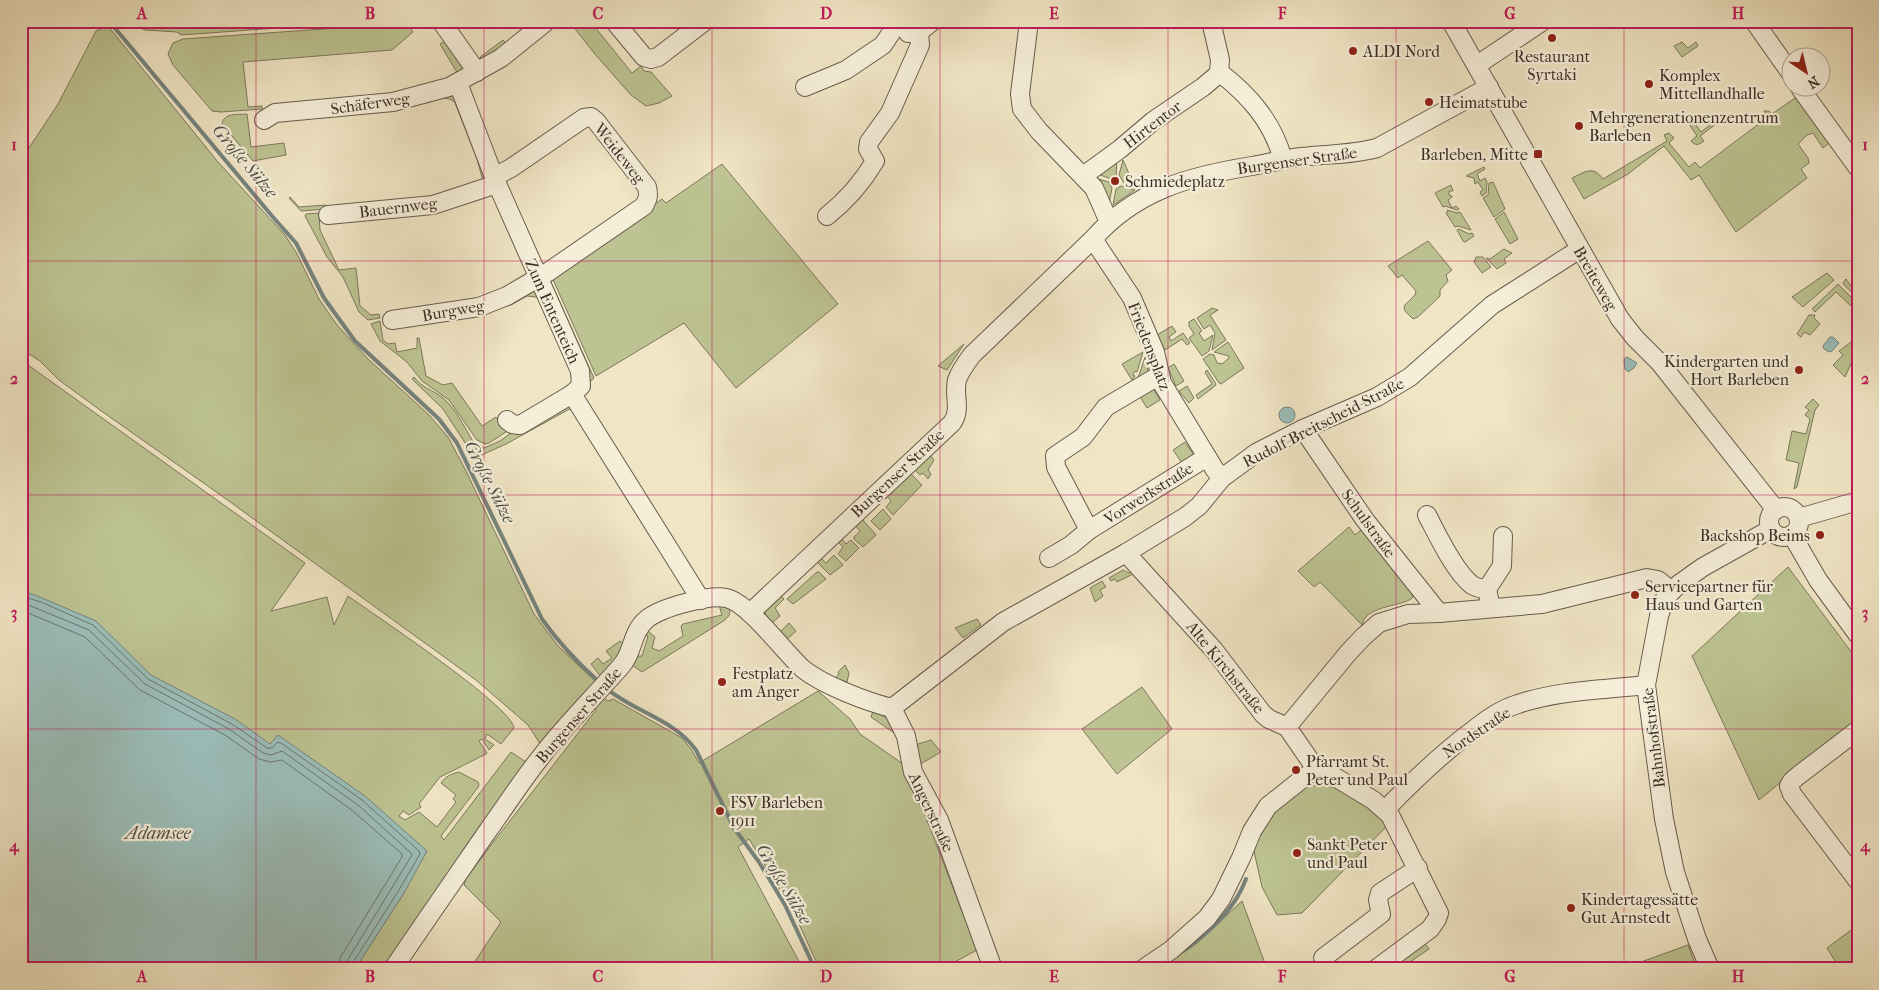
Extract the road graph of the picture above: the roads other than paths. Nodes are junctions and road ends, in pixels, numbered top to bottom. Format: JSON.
{"nodes":[{"id":1,"x":441,"y":21,"type":"edge"},
{"id":2,"x":547,"y":21,"type":"edge"},
{"id":3,"x":614,"y":21,"type":"edge"},
{"id":4,"x":705,"y":21,"type":"edge"},
{"id":5,"x":933,"y":21,"type":"edge"},
{"id":6,"x":1029,"y":21,"type":"edge"},
{"id":7,"x":1211,"y":21,"type":"edge"},
{"id":8,"x":1451,"y":21,"type":"edge"},
{"id":9,"x":1543,"y":21,"type":"edge"},
{"id":10,"x":1754,"y":21,"type":"edge"},
{"id":11,"x":890,"y":24,"type":"edge"},
{"id":12,"x":919,"y":32,"type":"junction"},
{"id":13,"x":1782,"y":61,"type":"edge"},
{"id":14,"x":1477,"y":65,"type":"junction"},
{"id":15,"x":477,"y":72,"type":"junction"},
{"id":16,"x":1219,"y":72,"type":"junction"},
{"id":17,"x":458,"y":83,"type":"junction"},
{"id":18,"x":805,"y":87,"type":"dead end"},
{"id":19,"x":1489,"y":87,"type":"junction"},
{"id":20,"x":1807,"y":98,"type":"edge"},
{"id":21,"x":264,"y":120,"type":"dead end"},
{"id":22,"x":1282,"y":160,"type":"junction"},
{"id":23,"x":1858,"y":168,"type":"edge"},
{"id":24,"x":1083,"y":176,"type":"junction"},
{"id":25,"x":495,"y":180,"type":"junction"},
{"id":26,"x":328,"y":215,"type":"dead end"},
{"id":27,"x":827,"y":216,"type":"dead end"},
{"id":28,"x":1109,"y":222,"type":"junction"},
{"id":29,"x":1093,"y":239,"type":"junction"},
{"id":30,"x":1580,"y":249,"type":"junction"},
{"id":31,"x":538,"y":278,"type":"junction"},
{"id":32,"x":392,"y":320,"type":"dead end"},
{"id":33,"x":1160,"y":375,"type":"junction"},
{"id":34,"x":572,"y":394,"type":"junction"},
{"id":35,"x":507,"y":420,"type":"dead end"},
{"id":36,"x":1303,"y":429,"type":"junction"},
{"id":37,"x":1207,"y":456,"type":"junction"},
{"id":38,"x":1222,"y":478,"type":"junction"},
{"id":39,"x":1858,"y":501,"type":"edge"},
{"id":40,"x":1776,"y":510,"type":"junction"},
{"id":41,"x":1427,"y":515,"type":"dead end"},
{"id":42,"x":1798,"y":518,"type":"junction"},
{"id":43,"x":1771,"y":529,"type":"junction"},
{"id":44,"x":1089,"y":530,"type":"junction"},
{"id":45,"x":1792,"y":535,"type":"junction"},
{"id":46,"x":1503,"y":536,"type":"dead end"},
{"id":47,"x":1126,"y":553,"type":"junction"},
{"id":48,"x":1049,"y":558,"type":"dead end"},
{"id":49,"x":1487,"y":589,"type":"junction"},
{"id":50,"x":1672,"y":591,"type":"junction"},
{"id":51,"x":700,"y":600,"type":"junction"},
{"id":52,"x":1491,"y":608,"type":"junction"},
{"id":53,"x":750,"y":613,"type":"junction"},
{"id":54,"x":1439,"y":613,"type":"junction"},
{"id":55,"x":1858,"y":635,"type":"edge"},
{"id":56,"x":1646,"y":685,"type":"junction"},
{"id":57,"x":892,"y":708,"type":"junction"},
{"id":58,"x":1287,"y":727,"type":"junction"},
{"id":59,"x":1858,"y":730,"type":"edge"},
{"id":60,"x":1318,"y":772,"type":"junction"},
{"id":61,"x":1385,"y":810,"type":"junction"},
{"id":62,"x":1418,"y":868,"type":"junction"},
{"id":63,"x":1858,"y":881,"type":"edge"},
{"id":64,"x":1323,"y":958,"type":"dead end"},
{"id":65,"x":393,"y":969,"type":"edge"},
{"id":66,"x":993,"y":969,"type":"edge"},
{"id":67,"x":1143,"y":969,"type":"edge"},
{"id":68,"x":1376,"y":969,"type":"edge"},
{"id":69,"x":1710,"y":969,"type":"edge"}],
"edges":[{"from":1,"to":15,"type":"street"},
{"from":2,"to":15,"type":"street","name":"Schäferweg"},
{"from":3,"to":4,"type":"street"},
{"from":5,"to":12,"type":"street"},
{"from":6,"to":24,"type":"street"},
{"from":7,"to":16,"type":"street"},
{"from":8,"to":14,"type":"street","name":"Breiteweg"},
{"from":9,"to":14,"type":"street"},
{"from":10,"to":13,"type":"street"},
{"from":11,"to":12,"type":"street"},
{"from":11,"to":18,"type":"street"},
{"from":12,"to":27,"type":"street"},
{"from":14,"to":19,"type":"street","name":"Breiteweg"},
{"from":15,"to":17,"type":"street","name":"Schäferweg"},
{"from":16,"to":22,"type":"street"},
{"from":16,"to":24,"type":"street","name":"Hirtentor"},
{"from":17,"to":21,"type":"street","name":"Schäferweg"},
{"from":17,"to":25,"type":"street","name":"Zum Ententeich"},
{"from":19,"to":22,"type":"street","name":"Burgenser Straße"},
{"from":19,"to":30,"type":"street","name":"Breiteweg"},
{"from":20,"to":23,"type":"street"},
{"from":22,"to":28,"type":"street","name":"Burgenser Straße"},
{"from":24,"to":28,"type":"street"},
{"from":25,"to":26,"type":"street","name":"Bauernweg"},
{"from":25,"to":31,"type":"street","name":"Zum Ententeich"},
{"from":25,"to":31,"type":"street","name":"Weideweg"},
{"from":28,"to":29,"type":"street","name":"Burgenser Straße"},
{"from":29,"to":33,"type":"street","name":"Friedensplatz"},
{"from":29,"to":53,"type":"street","name":"Burgenser Straße"},
{"from":30,"to":36,"type":"street","name":"Rudolf-Breitscheid-Straße"},
{"from":30,"to":40,"type":"street","name":"Breiteweg"},
{"from":31,"to":32,"type":"street","name":"Burgweg"},
{"from":31,"to":34,"type":"street","name":"Zum Ententeich"},
{"from":33,"to":37,"type":"street","name":"Friedensplatz"},
{"from":33,"to":44,"type":"street","name":"Vorwerkstraße"},
{"from":34,"to":35,"type":"street"},
{"from":34,"to":51,"type":"street"},
{"from":36,"to":38,"type":"street","name":"Rudolf-Breitscheid-Straße"},
{"from":36,"to":54,"type":"street","name":"Schulstraße"},
{"from":37,"to":38,"type":"street","name":"Friedensplatz"},
{"from":37,"to":44,"type":"street","name":"Vorwerkstraße"},
{"from":38,"to":47,"type":"street","name":"Rudolf-Breitscheid-Straße"},
{"from":39,"to":42,"type":"street"},
{"from":40,"to":42,"type":"street"},
{"from":40,"to":43,"type":"street"},
{"from":41,"to":49,"type":"street"},
{"from":42,"to":45,"type":"street"},
{"from":43,"to":45,"type":"street"},
{"from":43,"to":50,"type":"street","name":"Bahnhofstraße"},
{"from":44,"to":48,"type":"street","name":"Vorwerkstraße"},
{"from":45,"to":55,"type":"street"},
{"from":46,"to":49,"type":"street"},
{"from":47,"to":57,"type":"street","name":"Rudolf-Breitscheid-Straße"},
{"from":47,"to":58,"type":"street","name":"Alte Kirchstraße"},
{"from":49,"to":52,"type":"street"},
{"from":50,"to":52,"type":"street"},
{"from":50,"to":56,"type":"street","name":"Bahnhofstraße"},
{"from":51,"to":53,"type":"street","name":"Burgenser Straße"},
{"from":51,"to":65,"type":"street","name":"Burgenser Straße"},
{"from":52,"to":54,"type":"street"},
{"from":53,"to":57,"type":"street"},
{"from":54,"to":58,"type":"street"},
{"from":56,"to":61,"type":"street","name":"Nordstraße"},
{"from":56,"to":69,"type":"street","name":"Bahnhofstraße"},
{"from":57,"to":66,"type":"street","name":"Angerstraße"},
{"from":58,"to":60,"type":"street","name":"Alte Kirchstraße"},
{"from":59,"to":63,"type":"street"},
{"from":60,"to":61,"type":"street"},
{"from":60,"to":67,"type":"street"},
{"from":61,"to":62,"type":"street"},
{"from":62,"to":64,"type":"street"},
{"from":62,"to":68,"type":"street"}]}
